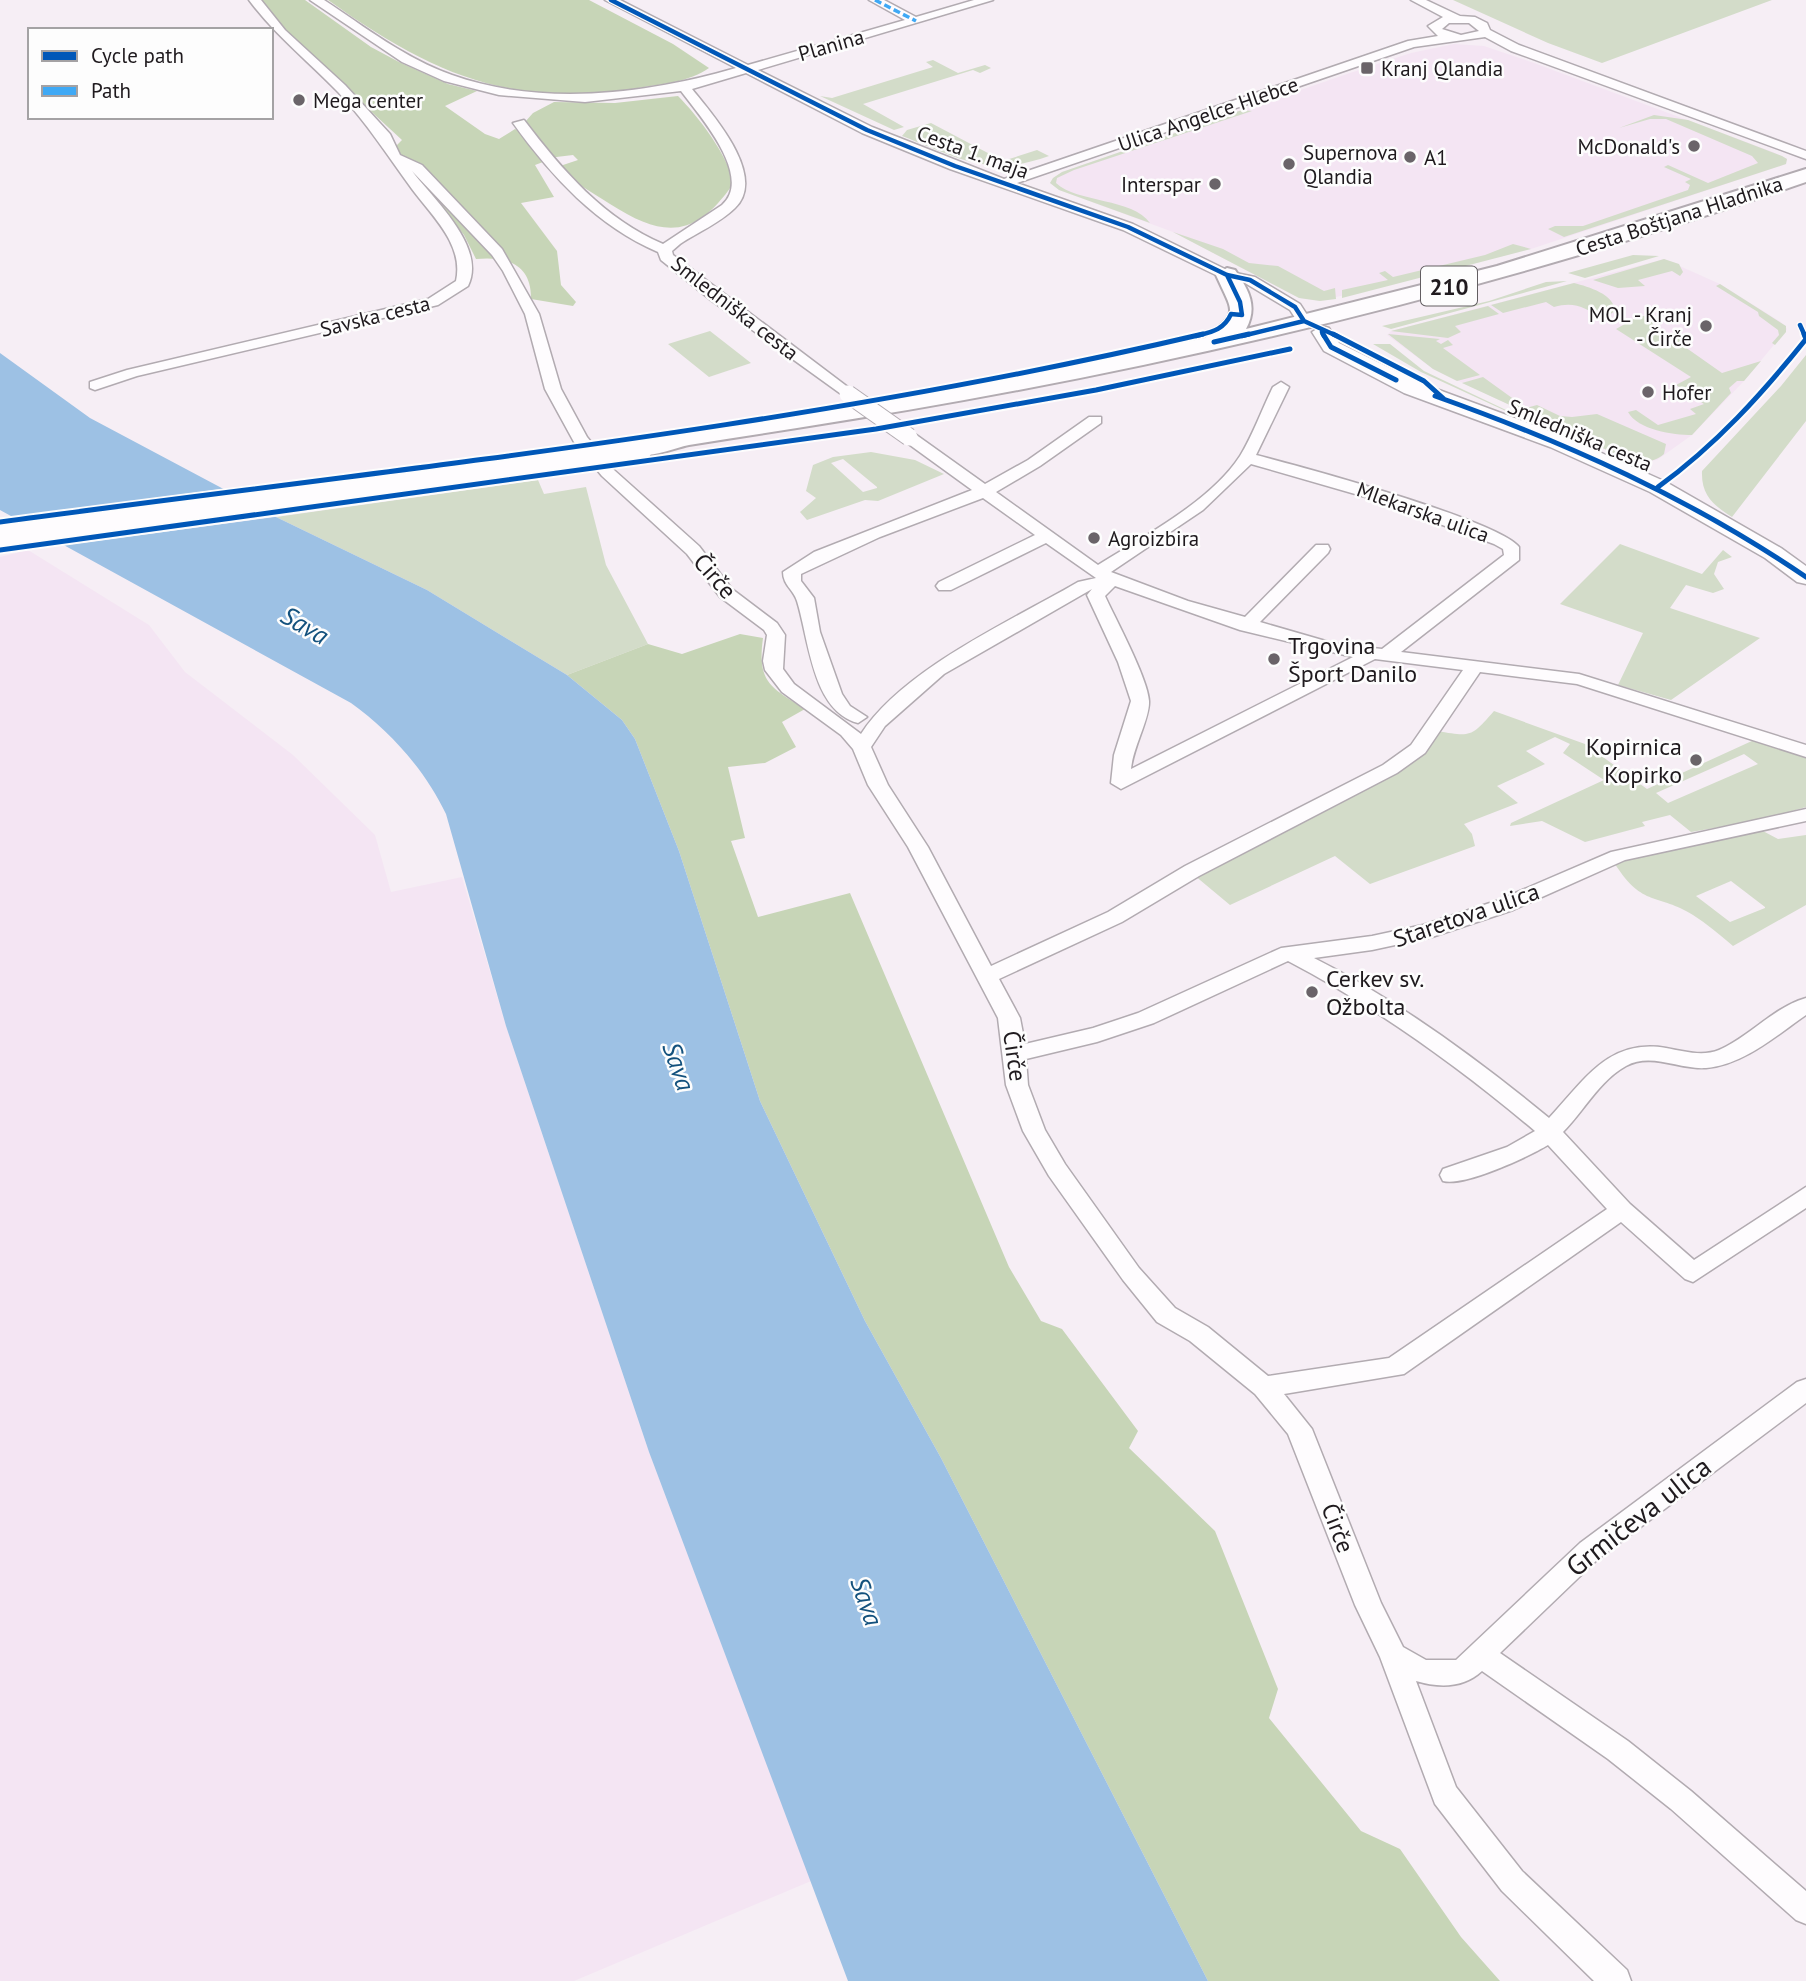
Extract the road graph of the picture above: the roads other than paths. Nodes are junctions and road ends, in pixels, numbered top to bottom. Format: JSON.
{"nodes":[{"id":1,"x":255,"y":0,"type":"edge"},
{"id":2,"x":316,"y":0,"type":"edge"},
{"id":3,"x":611,"y":0,"type":"edge"},
{"id":4,"x":875,"y":0,"type":"edge"},
{"id":5,"x":987,"y":0,"type":"edge"},
{"id":6,"x":1421,"y":2,"type":"edge"},
{"id":7,"x":1455,"y":18,"type":"junction"},
{"id":8,"x":916,"y":21,"type":"junction"},
{"id":9,"x":1437,"y":26,"type":"junction"},
{"id":10,"x":1485,"y":32,"type":"junction"},
{"id":11,"x":1451,"y":37,"type":"junction"},
{"id":12,"x":1467,"y":38,"type":"junction"},
{"id":13,"x":1412,"y":44,"type":"junction"},
{"id":14,"x":1515,"y":48,"type":"junction"},
{"id":15,"x":746,"y":69,"type":"junction"},
{"id":16,"x":684,"y":87,"type":"junction"},
{"id":17,"x":519,"y":123,"type":"dead end"},
{"id":18,"x":1806,"y":155,"type":"edge"},
{"id":19,"x":395,"y":157,"type":"junction"},
{"id":20,"x":1806,"y":175,"type":"edge"},
{"id":21,"x":1004,"y":183,"type":"junction"},
{"id":22,"x":1689,"y":217,"type":"junction"},
{"id":23,"x":665,"y":250,"type":"junction"},
{"id":24,"x":1227,"y":275,"type":"junction"},
{"id":25,"x":1313,"y":326,"type":"junction"},
{"id":26,"x":1213,"y":341,"type":"junction"},
{"id":27,"x":94,"y":385,"type":"dead end"},
{"id":28,"x":1281,"y":387,"type":"dead end"},
{"id":29,"x":1095,"y":420,"type":"dead end"},
{"id":30,"x":639,"y":449,"type":"junction"},
{"id":31,"x":1247,"y":457,"type":"junction"},
{"id":32,"x":985,"y":491,"type":"junction"},
{"id":33,"x":0,"y":536,"type":"edge"},
{"id":34,"x":1046,"y":536,"type":"junction"},
{"id":35,"x":1322,"y":549,"type":"dead end"},
{"id":36,"x":1105,"y":576,"type":"junction"},
{"id":37,"x":1806,"y":578,"type":"edge"},
{"id":38,"x":945,"y":586,"type":"dead end"},
{"id":39,"x":1246,"y":626,"type":"junction"},
{"id":40,"x":1376,"y":656,"type":"junction"},
{"id":41,"x":1476,"y":665,"type":"junction"},
{"id":42,"x":824,"y":713,"type":"junction"},
{"id":43,"x":858,"y":718,"type":"junction"},
{"id":44,"x":878,"y":722,"type":"junction"},
{"id":45,"x":862,"y":747,"type":"junction"},
{"id":46,"x":1806,"y":751,"type":"edge"},
{"id":47,"x":1806,"y":815,"type":"edge"},
{"id":48,"x":1287,"y":953,"type":"junction"},
{"id":49,"x":987,"y":976,"type":"junction"},
{"id":50,"x":1806,"y":1005,"type":"edge"},
{"id":51,"x":1013,"y":1054,"type":"junction"},
{"id":52,"x":1550,"y":1131,"type":"junction"},
{"id":53,"x":1451,"y":1175,"type":"dead end"},
{"id":54,"x":1806,"y":1196,"type":"edge"},
{"id":55,"x":1622,"y":1210,"type":"junction"},
{"id":56,"x":1264,"y":1387,"type":"junction"},
{"id":57,"x":1802,"y":1399,"type":"edge"},
{"id":58,"x":1392,"y":1656,"type":"junction"},
{"id":59,"x":1483,"y":1656,"type":"junction"},
{"id":60,"x":1806,"y":1910,"type":"edge"},
{"id":61,"x":1616,"y":1981,"type":"edge"}],
"edges":[{"from":1,"to":19,"type":"street","name":"Savska cesta"},
{"from":2,"to":16,"type":"street"},
{"from":3,"to":15,"type":"street","name":"Cesta 1. maja"},
{"from":4,"to":8,"type":"street","name":"Planina"},
{"from":5,"to":8,"type":"street","name":"Planina"},
{"from":6,"to":7,"type":"street"},
{"from":6,"to":9,"type":"street"},
{"from":7,"to":9,"type":"street"},
{"from":7,"to":10,"type":"street"},
{"from":8,"to":15,"type":"street","name":"Planina"},
{"from":9,"to":11,"type":"street"},
{"from":9,"to":13,"type":"street"},
{"from":10,"to":12,"type":"street"},
{"from":10,"to":14,"type":"street"},
{"from":11,"to":12,"type":"street"},
{"from":11,"to":13,"type":"street"},
{"from":12,"to":14,"type":"street"},
{"from":13,"to":21,"type":"street","name":"Ulica Angelce Hlebce"},
{"from":14,"to":18,"type":"street"},
{"from":15,"to":16,"type":"street"},
{"from":15,"to":21,"type":"street","name":"Cesta 1. maja"},
{"from":16,"to":23,"type":"street","name":"Smledniška cesta"},
{"from":17,"to":23,"type":"street"},
{"from":19,"to":27,"type":"street","name":"Savska cesta"},
{"from":19,"to":42,"type":"street","name":"Čirče"},
{"from":20,"to":22,"type":"main road","name":"Cesta Boštjana Hladnika","number":"210"},
{"from":21,"to":24,"type":"street","name":"Cesta 1. maja"},
{"from":22,"to":25,"type":"main road","name":"Cesta Boštjana Hladnika","number":"210"},
{"from":22,"to":25,"type":"main road","number":"210"},
{"from":23,"to":32,"type":"street","name":"Smledniška cesta","bridge":true},
{"from":24,"to":25,"type":"street","name":"Cesta 1. maja"},
{"from":24,"to":26,"type":"main road"},
{"from":25,"to":26,"type":"main road","number":"210"},
{"from":25,"to":30,"type":"main road","number":"210"},
{"from":25,"to":37,"type":"street","name":"Smledniška cesta"},
{"from":26,"to":30,"type":"main road","number":"210"},
{"from":28,"to":31,"type":"street"},
{"from":29,"to":32,"type":"street"},
{"from":30,"to":33,"type":"main road","number":"210","bridge":true},
{"from":31,"to":36,"type":"street"},
{"from":31,"to":40,"type":"street","name":"Mlekarska ulica"},
{"from":32,"to":34,"type":"street","name":"Smledniška cesta"},
{"from":32,"to":43,"type":"street"},
{"from":34,"to":36,"type":"street","name":"Smledniška cesta"},
{"from":34,"to":38,"type":"street"},
{"from":35,"to":39,"type":"street"},
{"from":36,"to":39,"type":"street","name":"Smledniška cesta"},
{"from":36,"to":40,"type":"street"},
{"from":36,"to":44,"type":"street"},
{"from":39,"to":40,"type":"street","name":"Smledniška cesta"},
{"from":40,"to":41,"type":"street","name":"Smledniška cesta"},
{"from":41,"to":46,"type":"street","name":"Smledniška cesta"},
{"from":41,"to":49,"type":"street"},
{"from":42,"to":43,"type":"street"},
{"from":42,"to":45,"type":"street","name":"Čirče"},
{"from":43,"to":44,"type":"street"},
{"from":44,"to":45,"type":"street"},
{"from":45,"to":49,"type":"street","name":"Čirče"},
{"from":47,"to":48,"type":"street","name":"Staretova ulica"},
{"from":48,"to":51,"type":"street"},
{"from":48,"to":52,"type":"street"},
{"from":49,"to":51,"type":"street","name":"Čirče"},
{"from":50,"to":52,"type":"street"},
{"from":51,"to":56,"type":"street","name":"Čirče"},
{"from":52,"to":53,"type":"street"},
{"from":52,"to":55,"type":"street"},
{"from":54,"to":55,"type":"street"},
{"from":55,"to":56,"type":"street"},
{"from":56,"to":58,"type":"street","name":"Čirče"},
{"from":57,"to":59,"type":"street","name":"Grmičeva ulica"},
{"from":58,"to":59,"type":"street","name":"Grmičeva ulica"},
{"from":58,"to":61,"type":"street","name":"Čirče"},
{"from":59,"to":60,"type":"street"}]}
